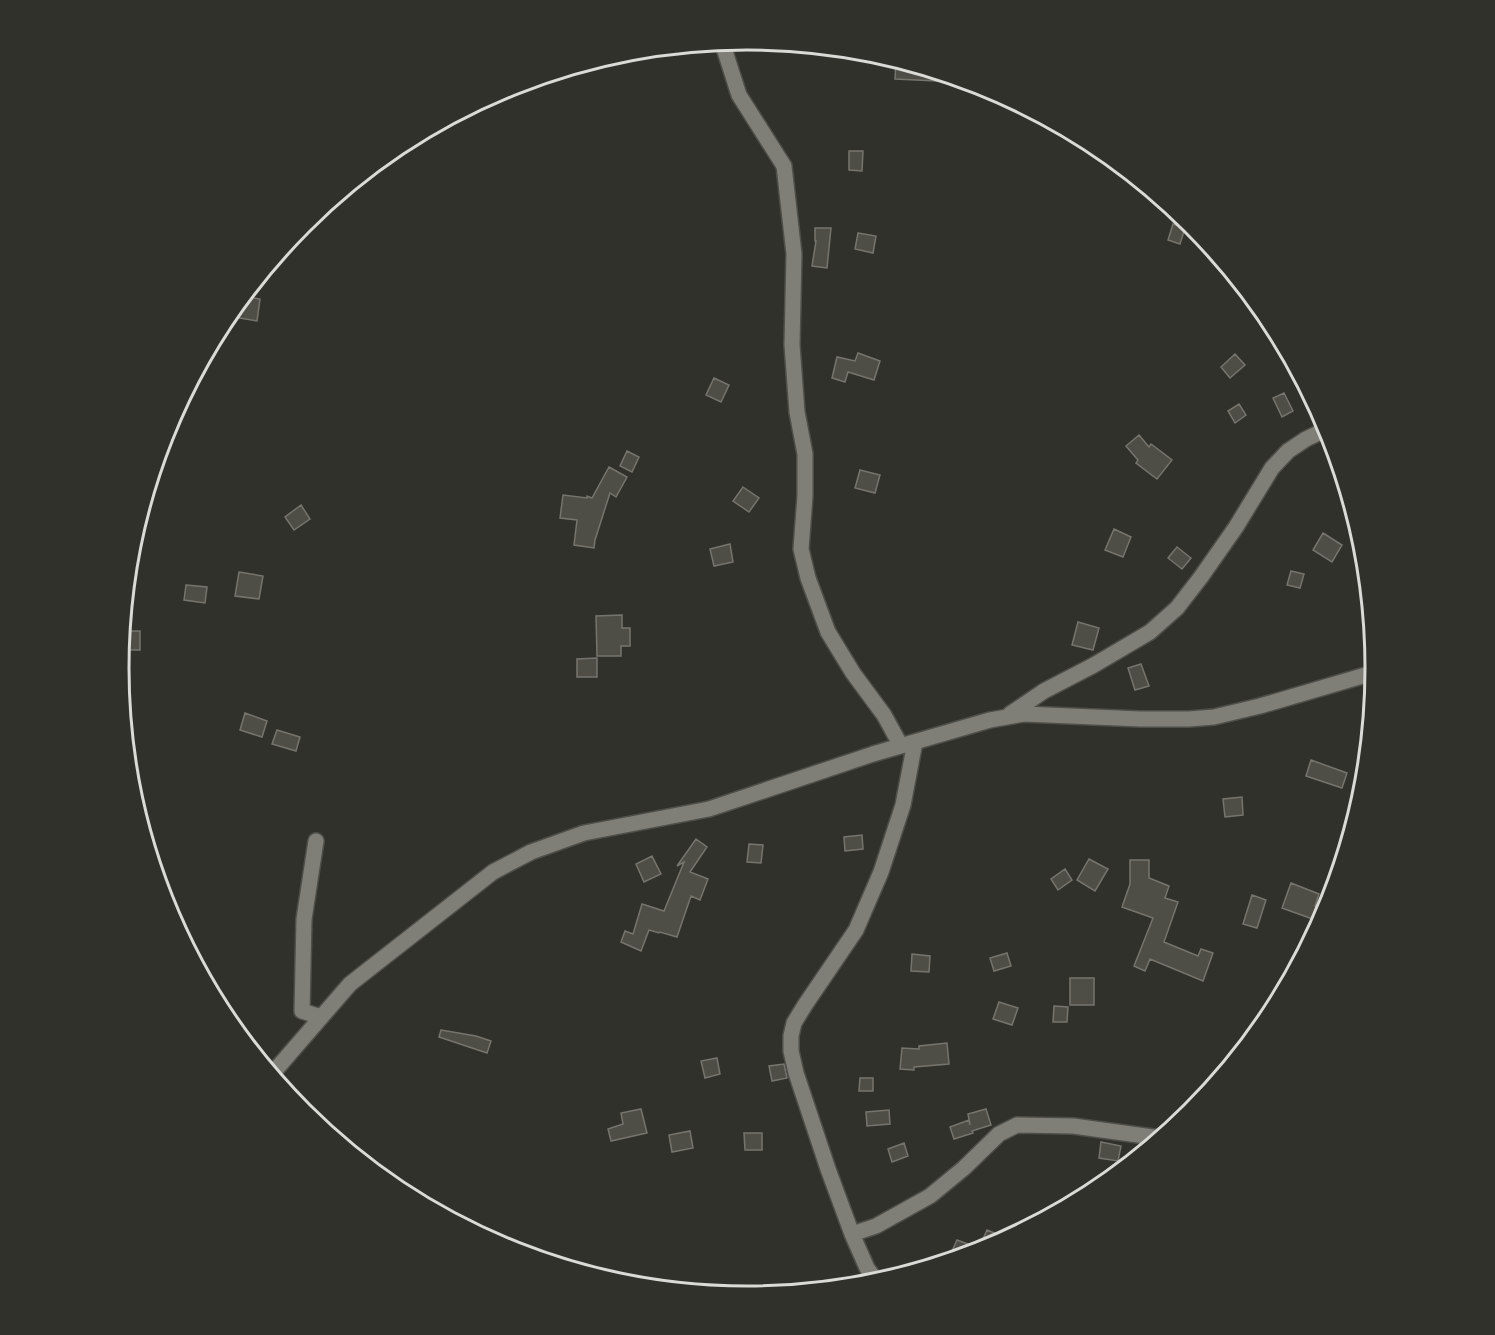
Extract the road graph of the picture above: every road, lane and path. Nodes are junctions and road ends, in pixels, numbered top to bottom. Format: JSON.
{"nodes":[{"id":1,"x":725,"y":51,"type":"edge"},
{"id":2,"x":1319,"y":433,"type":"edge"},
{"id":3,"x":1366,"y":675,"type":"edge"},
{"id":4,"x":1005,"y":717,"type":"junction"},
{"id":5,"x":908,"y":744,"type":"junction"},
{"id":6,"x":316,"y":841,"type":"dead end"},
{"id":7,"x":321,"y":1017,"type":"junction"},
{"id":8,"x":277,"y":1068,"type":"edge"},
{"id":9,"x":1150,"y":1137,"type":"edge"},
{"id":10,"x":852,"y":1234,"type":"junction"},
{"id":11,"x":871,"y":1273,"type":"edge"}],
"edges":[{"from":1,"to":5,"type":"street"},
{"from":2,"to":4,"type":"street"},
{"from":3,"to":4,"type":"street"},
{"from":4,"to":5,"type":"street"},
{"from":5,"to":7,"type":"street"},
{"from":5,"to":10,"type":"street"},
{"from":6,"to":7,"type":"street"},
{"from":7,"to":8,"type":"street"},
{"from":9,"to":10,"type":"street"},
{"from":10,"to":11,"type":"street"}]}
